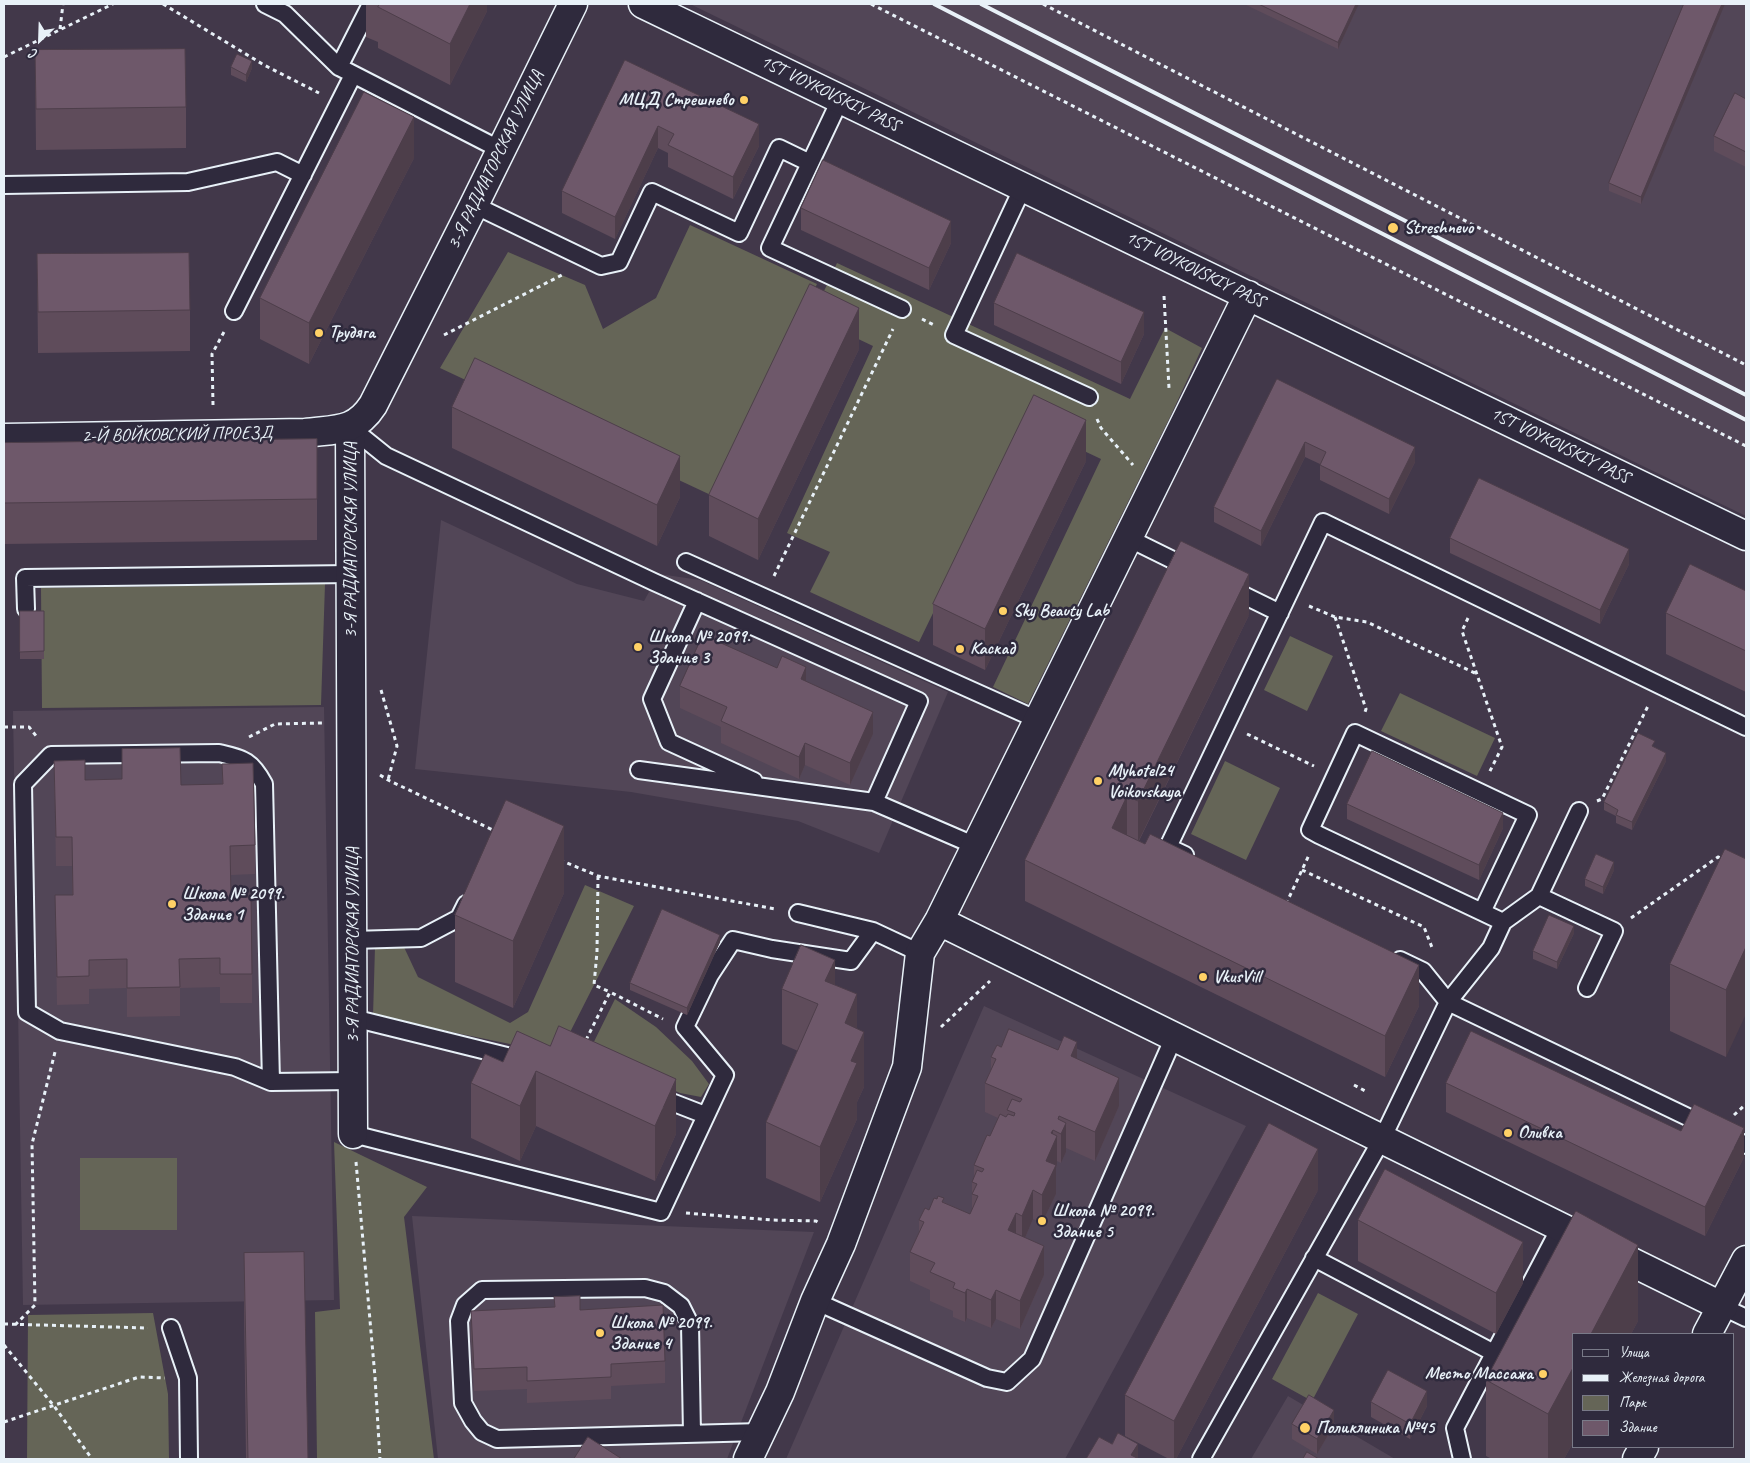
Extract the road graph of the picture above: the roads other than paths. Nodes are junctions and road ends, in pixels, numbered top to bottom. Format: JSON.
{"nodes":[{"id":1,"x":265,"y":4,"type":"edge"},
{"id":2,"x":371,"y":4,"type":"edge"},
{"id":3,"x":573,"y":4,"type":"edge"},
{"id":4,"x":643,"y":4,"type":"edge"},
{"id":5,"x":339,"y":68,"type":"junction"},
{"id":6,"x":354,"y":75,"type":"junction"},
{"id":7,"x":840,"y":100,"type":"junction"},
{"id":8,"x":501,"y":150,"type":"junction"},
{"id":9,"x":810,"y":164,"type":"junction"},
{"id":10,"x":303,"y":175,"type":"junction"},
{"id":11,"x":4,"y":184,"type":"edge"},
{"id":12,"x":1022,"y":187,"type":"junction"},
{"id":13,"x":474,"y":205,"type":"junction"},
{"id":14,"x":1248,"y":295,"type":"junction"},
{"id":15,"x":902,"y":309,"type":"road end"},
{"id":16,"x":234,"y":311,"type":"road end"},
{"id":17,"x":1090,"y":397,"type":"road end"},
{"id":18,"x":350,"y":427,"type":"junction"},
{"id":19,"x":4,"y":438,"type":"edge"},
{"id":20,"x":1746,"y":536,"type":"edge"},
{"id":21,"x":1128,"y":538,"type":"junction"},
{"id":22,"x":686,"y":562,"type":"dead end"},
{"id":23,"x":351,"y":574,"type":"junction"},
{"id":24,"x":697,"y":601,"type":"junction"},
{"id":25,"x":26,"y":610,"type":"edge"},
{"id":26,"x":1280,"y":613,"type":"junction"},
{"id":27,"x":1038,"y":720,"type":"junction"},
{"id":28,"x":1746,"y":727,"type":"edge"},
{"id":29,"x":639,"y":770,"type":"dead end"},
{"id":30,"x":770,"y":788,"type":"junction"},
{"id":31,"x":874,"y":802,"type":"junction"},
{"id":32,"x":1579,"y":811,"type":"road end"},
{"id":33,"x":976,"y":846,"type":"junction"},
{"id":34,"x":1202,"y":863,"type":"edge"},
{"id":35,"x":470,"y":892,"type":"edge"},
{"id":36,"x":1538,"y":896,"type":"junction"},
{"id":37,"x":1482,"y":912,"type":"junction"},
{"id":38,"x":798,"y":914,"type":"road end"},
{"id":39,"x":939,"y":921,"type":"junction"},
{"id":40,"x":1503,"y":922,"type":"junction"},
{"id":41,"x":873,"y":931,"type":"junction"},
{"id":42,"x":352,"y":940,"type":"junction"},
{"id":43,"x":920,"y":953,"type":"junction"},
{"id":44,"x":1389,"y":955,"type":"edge"},
{"id":45,"x":1587,"y":988,"type":"dead end"},
{"id":46,"x":1444,"y":996,"type":"junction"},
{"id":47,"x":353,"y":1018,"type":"junction"},
{"id":48,"x":1174,"y":1037,"type":"junction"},
{"id":49,"x":542,"y":1065,"type":"edge"},
{"id":50,"x":353,"y":1081,"type":"junction"},
{"id":51,"x":271,"y":1082,"type":"junction"},
{"id":52,"x":644,"y":1091,"type":"edge"},
{"id":53,"x":706,"y":1116,"type":"junction"},
{"id":54,"x":353,"y":1134,"type":"joint"},
{"id":55,"x":1382,"y":1139,"type":"junction"},
{"id":56,"x":1746,"y":1145,"type":"edge"},
{"id":57,"x":1561,"y":1226,"type":"junction"},
{"id":58,"x":1314,"y":1258,"type":"junction"},
{"id":59,"x":1746,"y":1260,"type":"edge"},
{"id":60,"x":816,"y":1301,"type":"junction"},
{"id":61,"x":1734,"y":1313,"type":"edge"},
{"id":62,"x":171,"y":1328,"type":"road end"},
{"id":63,"x":1708,"y":1333,"type":"edge"},
{"id":64,"x":1494,"y":1353,"type":"junction"},
{"id":65,"x":761,"y":1432,"type":"junction"},
{"id":66,"x":692,"y":1434,"type":"junction"},
{"id":67,"x":1643,"y":1448,"type":"edge"},
{"id":68,"x":189,"y":1459,"type":"edge"},
{"id":69,"x":748,"y":1459,"type":"edge"},
{"id":70,"x":1201,"y":1459,"type":"edge"},
{"id":71,"x":1462,"y":1459,"type":"edge"},
{"id":72,"x":1637,"y":1459,"type":"edge"}],
"edges":[{"from":1,"to":5,"type":"lane"},
{"from":2,"to":5,"type":"lane"},
{"from":3,"to":8,"type":"street","name":"3-Я РАДИАТОРСКАЯ УЛИЦА"},
{"from":4,"to":7,"type":"street","name":"1ST VOYKOVSKIY PASS"},
{"from":5,"to":6,"type":"lane"},
{"from":6,"to":8,"type":"lane"},
{"from":6,"to":10,"type":"lane"},
{"from":7,"to":9,"type":"lane"},
{"from":7,"to":12,"type":"street","name":"1ST VOYKOVSKIY PASS"},
{"from":8,"to":13,"type":"street","name":"3-Я РАДИАТОРСКАЯ УЛИЦА"},
{"from":9,"to":13,"type":"lane"},
{"from":9,"to":15,"type":"lane"},
{"from":10,"to":11,"type":"lane"},
{"from":10,"to":16,"type":"lane"},
{"from":12,"to":14,"type":"street","name":"1ST VOYKOVSKIY PASS"},
{"from":12,"to":17,"type":"lane"},
{"from":13,"to":18,"type":"street","name":"3-Я РАДИАТОРСКАЯ УЛИЦА"},
{"from":14,"to":20,"type":"street","name":"1ST VOYKOVSKIY PASS"},
{"from":14,"to":21,"type":"street"},
{"from":18,"to":19,"type":"street","name":"2-Й ВОЙКОВСКИЙ ПРОЕЗД"},
{"from":18,"to":23,"type":"street","name":"3-Я РАДИАТОРСКАЯ УЛИЦА"},
{"from":18,"to":24,"type":"lane"},
{"from":21,"to":26,"type":"lane"},
{"from":21,"to":27,"type":"street"},
{"from":22,"to":27,"type":"lane"},
{"from":23,"to":25,"type":"lane"},
{"from":23,"to":42,"type":"street","name":"3-Я РАДИАТОРСКАЯ УЛИЦА"},
{"from":24,"to":30,"type":"lane"},
{"from":24,"to":31,"type":"lane"},
{"from":26,"to":28,"type":"lane"},
{"from":26,"to":34,"type":"lane"},
{"from":27,"to":33,"type":"street"},
{"from":29,"to":30,"type":"lane"},
{"from":30,"to":31,"type":"lane"},
{"from":31,"to":33,"type":"lane"},
{"from":32,"to":36,"type":"lane"},
{"from":33,"to":39,"type":"street"},
{"from":35,"to":42,"type":"lane"},
{"from":36,"to":40,"type":"lane"},
{"from":36,"to":45,"type":"lane"},
{"from":37,"to":37,"type":"lane"},
{"from":37,"to":40,"type":"lane"},
{"from":38,"to":41,"type":"lane"},
{"from":39,"to":43,"type":"street"},
{"from":39,"to":48,"type":"street"},
{"from":40,"to":46,"type":"lane"},
{"from":41,"to":43,"type":"lane"},
{"from":41,"to":53,"type":"lane"},
{"from":42,"to":47,"type":"street","name":"3-Я РАДИАТОРСКАЯ УЛИЦА"},
{"from":43,"to":60,"type":"street"},
{"from":44,"to":46,"type":"lane"},
{"from":46,"to":55,"type":"lane"},
{"from":46,"to":56,"type":"lane"},
{"from":47,"to":49,"type":"lane"},
{"from":47,"to":50,"type":"street","name":"3-Я РАДИАТОРСКАЯ УЛИЦА"},
{"from":48,"to":55,"type":"street"},
{"from":48,"to":60,"type":"lane"},
{"from":50,"to":51,"type":"lane"},
{"from":50,"to":54,"type":"street","name":"3-Я РАДИАТОРСКАЯ УЛИЦА"},
{"from":51,"to":51,"type":"lane"},
{"from":52,"to":53,"type":"lane"},
{"from":53,"to":54,"type":"lane"},
{"from":55,"to":57,"type":"street"},
{"from":55,"to":58,"type":"lane"},
{"from":57,"to":61,"type":"street"},
{"from":57,"to":64,"type":"lane"},
{"from":58,"to":64,"type":"lane"},
{"from":58,"to":70,"type":"lane"},
{"from":59,"to":61,"type":"street"},
{"from":60,"to":65,"type":"street"},
{"from":61,"to":63,"type":"street"},
{"from":62,"to":68,"type":"lane"},
{"from":64,"to":71,"type":"lane"},
{"from":65,"to":66,"type":"lane"},
{"from":65,"to":69,"type":"street"},
{"from":66,"to":66,"type":"lane"},
{"from":67,"to":72,"type":"street"}]}
